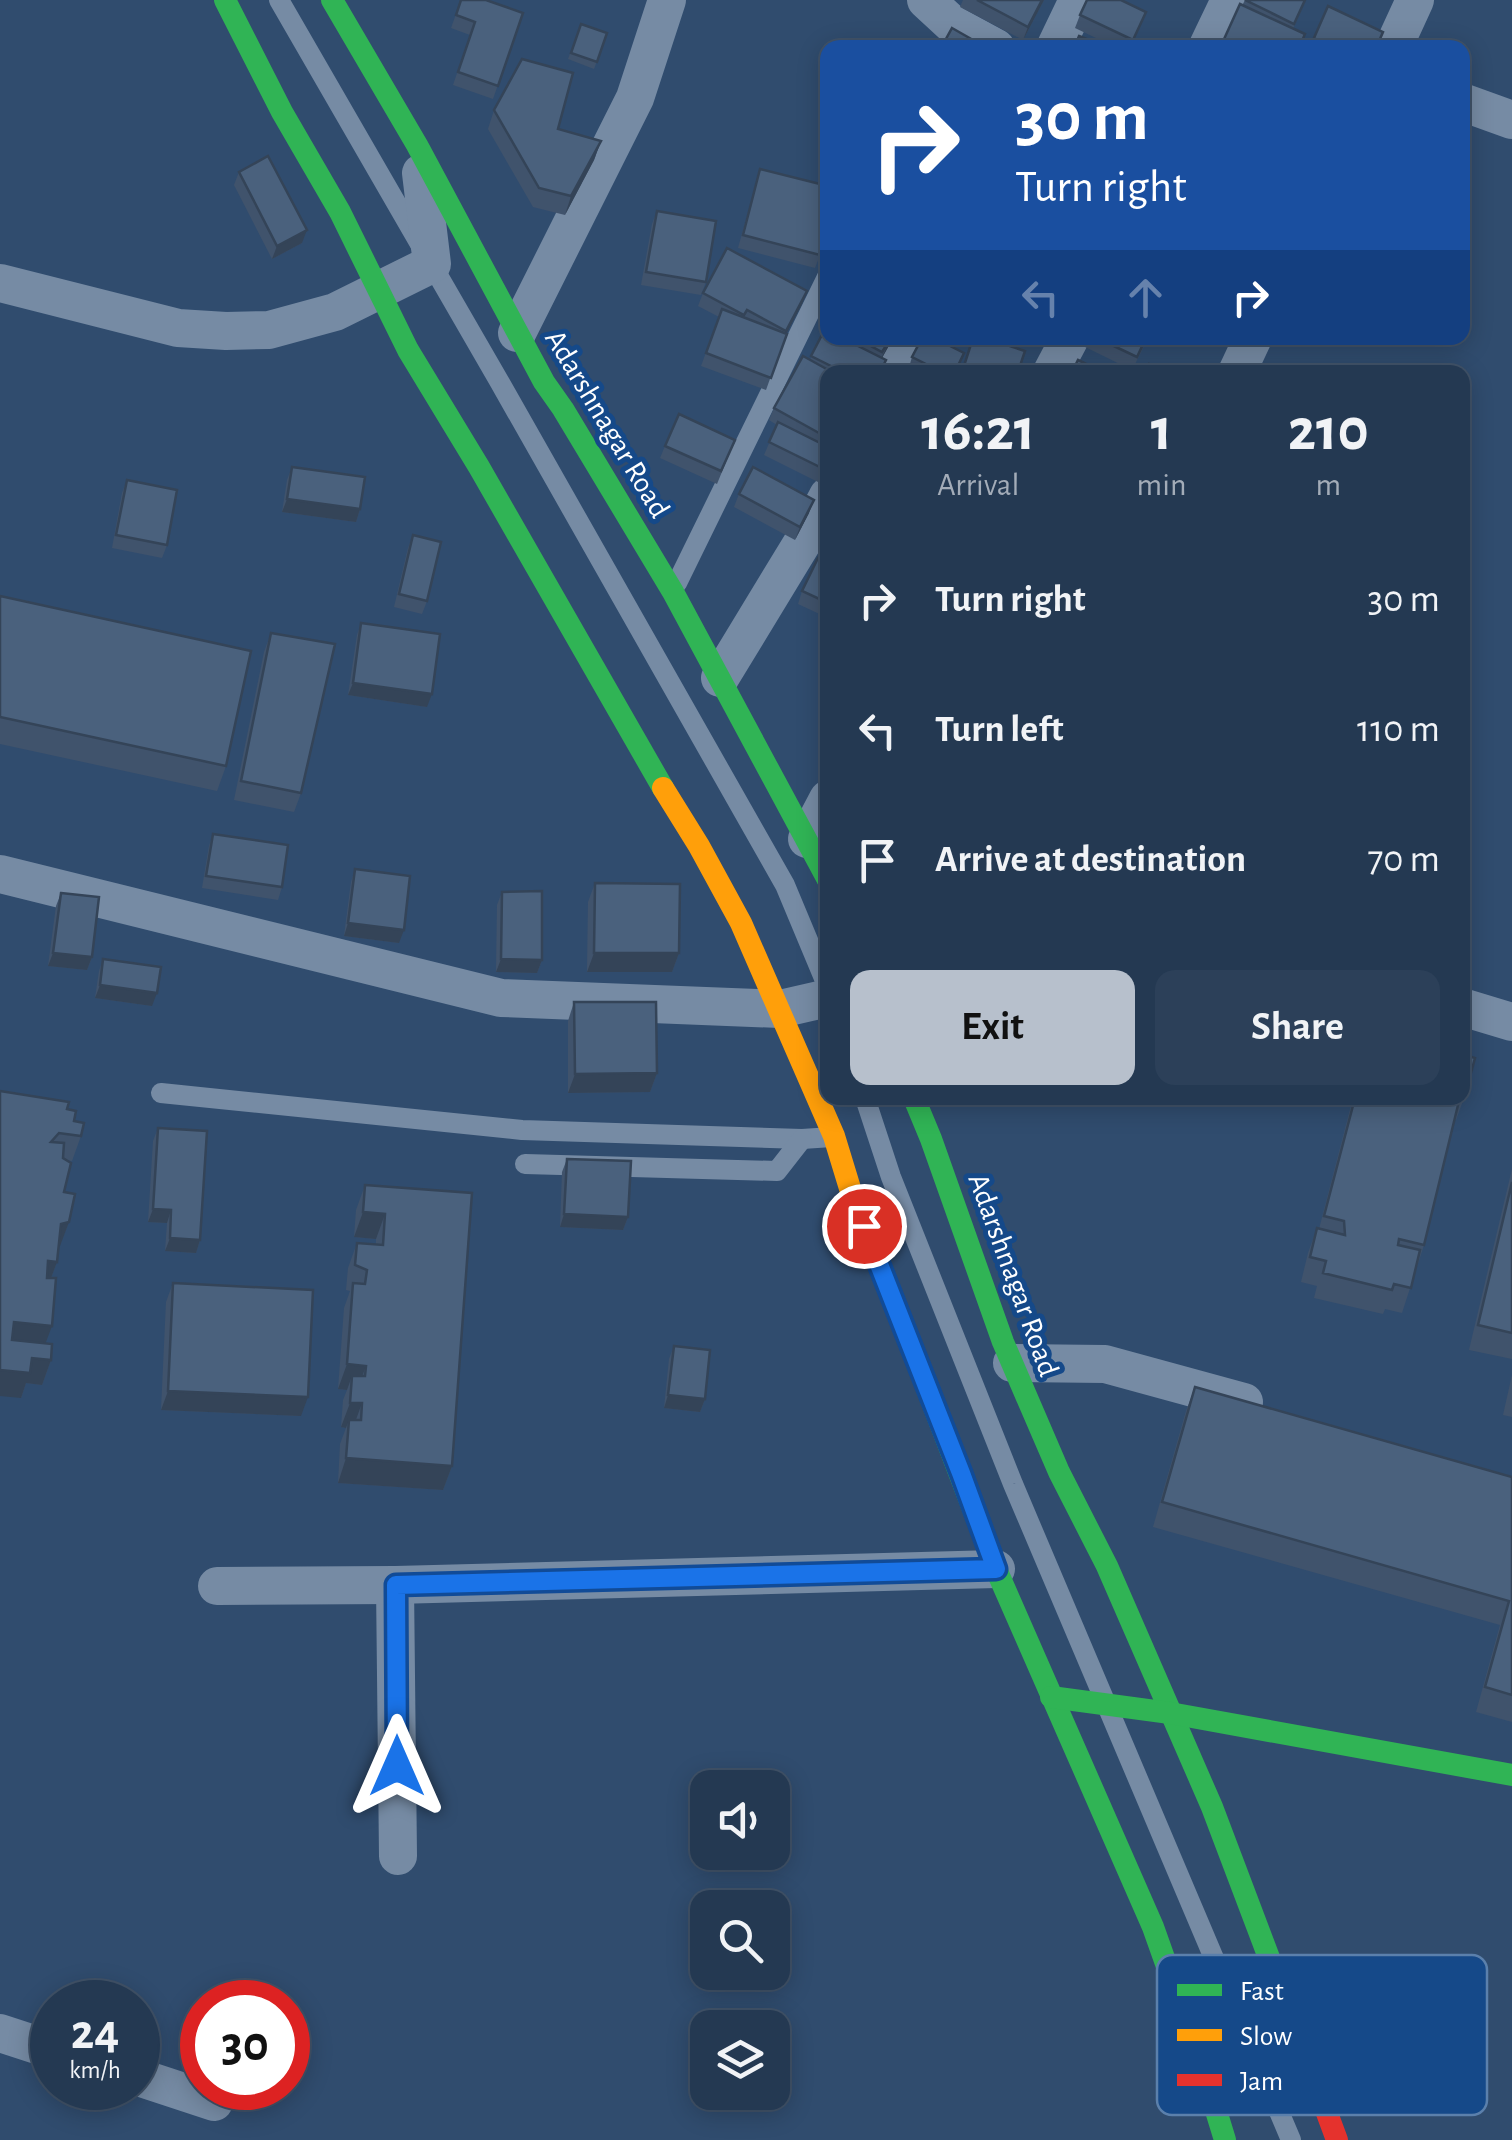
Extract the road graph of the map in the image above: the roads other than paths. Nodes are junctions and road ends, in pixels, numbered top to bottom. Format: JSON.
{"nodes":[{"id":1,"x":225,"y":0,"type":"edge"},
{"id":2,"x":279,"y":0,"type":"edge"},
{"id":3,"x":668,"y":0,"type":"edge"},
{"id":4,"x":926,"y":0,"type":"edge"},
{"id":5,"x":1078,"y":0,"type":"edge"},
{"id":6,"x":1230,"y":0,"type":"edge"},
{"id":7,"x":1415,"y":0,"type":"edge"},
{"id":8,"x":333,"y":1,"type":"edge"},
{"id":9,"x":981,"y":40,"type":"edge"},
{"id":10,"x":1059,"y":40,"type":"edge"},
{"id":11,"x":1212,"y":40,"type":"edge"},
{"id":12,"x":1397,"y":40,"type":"edge"},
{"id":13,"x":1470,"y":105,"type":"edge"},
{"id":14,"x":1512,"y":120,"type":"edge"},
{"id":15,"x":417,"y":145,"type":"junction"},
{"id":16,"x":432,"y":264,"type":"junction"},
{"id":17,"x":0,"y":283,"type":"edge"},
{"id":18,"x":379,"y":288,"type":"junction"},
{"id":19,"x":820,"y":291,"type":"edge"},
{"id":20,"x":518,"y":333,"type":"junction"},
{"id":21,"x":820,"y":511,"type":"edge"},
{"id":22,"x":673,"y":592,"type":"junction"},
{"id":23,"x":720,"y":678,"type":"junction"},
{"id":24,"x":820,"y":814,"type":"edge"},
{"id":25,"x":806,"y":839,"type":"junction"},
{"id":26,"x":820,"y":865,"type":"edge"},
{"id":27,"x":0,"y":874,"type":"edge"},
{"id":28,"x":820,"y":969,"type":"edge"},
{"id":29,"x":820,"y":1000,"type":"edge"},
{"id":30,"x":780,"y":1009,"type":"junction"},
{"id":31,"x":1470,"y":1009,"type":"edge"},
{"id":32,"x":1512,"y":1022,"type":"edge"},
{"id":33,"x":160,"y":1093,"type":"dead end"},
{"id":34,"x":820,"y":1103,"type":"edge"},
{"id":35,"x":821,"y":1105,"type":"edge"},
{"id":36,"x":867,"y":1105,"type":"edge"},
{"id":37,"x":917,"y":1105,"type":"edge"},
{"id":38,"x":834,"y":1136,"type":"junction"},
{"id":39,"x":802,"y":1139,"type":"junction"},
{"id":40,"x":525,"y":1164,"type":"dead end"},
{"id":41,"x":1012,"y":1363,"type":"junction"},
{"id":42,"x":1272,"y":1410,"type":"edge"},
{"id":43,"x":996,"y":1569,"type":"junction"},
{"id":44,"x":396,"y":1585,"type":"junction"},
{"id":45,"x":218,"y":1586,"type":"dead end"},
{"id":46,"x":1051,"y":1697,"type":"junction"},
{"id":47,"x":1107,"y":1704,"type":"junction"},
{"id":48,"x":1170,"y":1713,"type":"junction"},
{"id":49,"x":1512,"y":1775,"type":"edge"},
{"id":50,"x":398,"y":1856,"type":"dead end"},
{"id":51,"x":1162,"y":1955,"type":"edge"},
{"id":52,"x":1213,"y":1955,"type":"edge"},
{"id":53,"x":1267,"y":1955,"type":"edge"},
{"id":54,"x":0,"y":2032,"type":"edge"},
{"id":55,"x":30,"y":2042,"type":"edge"},
{"id":56,"x":1217,"y":2115,"type":"edge"},
{"id":57,"x":1280,"y":2115,"type":"edge"},
{"id":58,"x":1328,"y":2115,"type":"edge"},
{"id":59,"x":1225,"y":2140,"type":"edge"},
{"id":60,"x":1291,"y":2140,"type":"edge"},
{"id":61,"x":1337,"y":2140,"type":"edge"}],
"edges":[{"from":1,"to":18,"type":"main road"},
{"from":2,"to":16,"type":"lane"},
{"from":3,"to":20,"type":"street"},
{"from":4,"to":9,"type":"street"},
{"from":5,"to":10,"type":"street"},
{"from":6,"to":11,"type":"street"},
{"from":7,"to":12,"type":"street"},
{"from":8,"to":15,"type":"main road","name":"Adarshnagar Road"},
{"from":13,"to":14,"type":"street"},
{"from":15,"to":16,"type":"street"},
{"from":15,"to":20,"type":"main road","name":"Adarshnagar Road"},
{"from":16,"to":18,"type":"street"},
{"from":16,"to":28,"type":"lane"},
{"from":17,"to":18,"type":"street"},
{"from":18,"to":30,"type":"main road"},
{"from":19,"to":22,"type":"lane"},
{"from":20,"to":22,"type":"main road","name":"Adarshnagar Road"},
{"from":21,"to":23,"type":"street"},
{"from":22,"to":23,"type":"main road","name":"Adarshnagar Road"},
{"from":23,"to":25,"type":"main road","name":"Adarshnagar Road"},
{"from":24,"to":25,"type":"street"},
{"from":25,"to":26,"type":"main road","name":"Adarshnagar Road"},
{"from":27,"to":30,"type":"street"},
{"from":29,"to":30,"type":"street"},
{"from":30,"to":34,"type":"main road"},
{"from":31,"to":32,"type":"street"},
{"from":33,"to":39,"type":"lane"},
{"from":35,"to":38,"type":"main road"},
{"from":36,"to":47,"type":"lane"},
{"from":37,"to":41,"type":"main road","name":"Adarshnagar Road"},
{"from":38,"to":39,"type":"lane"},
{"from":38,"to":43,"type":"main road"},
{"from":39,"to":40,"type":"lane"},
{"from":41,"to":42,"type":"street"},
{"from":41,"to":48,"type":"main road","name":"Adarshnagar Road"},
{"from":43,"to":44,"type":"street"},
{"from":43,"to":46,"type":"main road"},
{"from":44,"to":45,"type":"street"},
{"from":44,"to":50,"type":"street"},
{"from":46,"to":47,"type":"main road"},
{"from":46,"to":51,"type":"main road"},
{"from":47,"to":48,"type":"main road"},
{"from":47,"to":52,"type":"lane"},
{"from":48,"to":49,"type":"main road"},
{"from":48,"to":53,"type":"main road","name":"Adarshnagar Road"},
{"from":54,"to":55,"type":"street"},
{"from":56,"to":59,"type":"main road"},
{"from":57,"to":60,"type":"lane"},
{"from":58,"to":61,"type":"main road","name":"Adarshnagar Road"}]}
